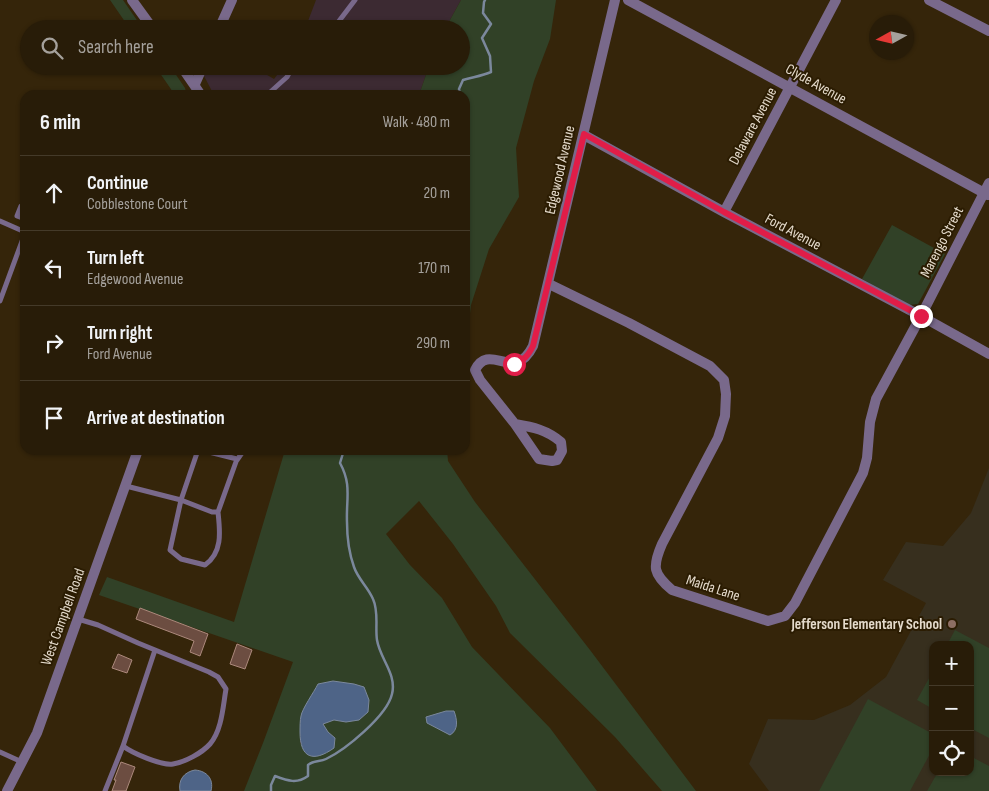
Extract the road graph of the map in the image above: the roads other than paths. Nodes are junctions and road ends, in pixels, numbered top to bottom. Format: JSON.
{"nodes":[{"id":1,"x":132,"y":0,"type":"edge"},
{"id":2,"x":232,"y":0,"type":"edge"},
{"id":3,"x":355,"y":0,"type":"edge"},
{"id":4,"x":615,"y":0,"type":"edge"},
{"id":5,"x":628,"y":0,"type":"edge"},
{"id":6,"x":836,"y":0,"type":"edge"},
{"id":7,"x":929,"y":0,"type":"edge"},
{"id":8,"x":146,"y":20,"type":"edge"},
{"id":9,"x":223,"y":20,"type":"edge"},
{"id":10,"x":339,"y":20,"type":"edge"},
{"id":11,"x":989,"y":31,"type":"edge"},
{"id":12,"x":188,"y":75,"type":"edge"},
{"id":13,"x":198,"y":75,"type":"edge"},
{"id":14,"x":288,"y":75,"type":"edge"},
{"id":15,"x":195,"y":84,"type":"junction"},
{"id":16,"x":790,"y":87,"type":"junction"},
{"id":17,"x":198,"y":90,"type":"edge"},
{"id":18,"x":273,"y":90,"type":"edge"},
{"id":19,"x":584,"y":134,"type":"junction"},
{"id":20,"x":989,"y":183,"type":"edge"},
{"id":21,"x":986,"y":194,"type":"edge"},
{"id":22,"x":724,"y":212,"type":"junction"},
{"id":23,"x":0,"y":221,"type":"edge"},
{"id":24,"x":20,"y":230,"type":"edge"},
{"id":25,"x":20,"y":246,"type":"edge"},
{"id":26,"x":548,"y":284,"type":"junction"},
{"id":27,"x":0,"y":301,"type":"edge"},
{"id":28,"x":921,"y":316,"type":"junction"},
{"id":29,"x":989,"y":354,"type":"edge"},
{"id":30,"x":515,"y":424,"type":"junction"},
{"id":31,"x":136,"y":455,"type":"edge"},
{"id":32,"x":197,"y":455,"type":"edge"},
{"id":33,"x":218,"y":455,"type":"edge"},
{"id":34,"x":240,"y":455,"type":"edge"},
{"id":35,"x":237,"y":460,"type":"junction"},
{"id":36,"x":126,"y":486,"type":"junction"},
{"id":37,"x":181,"y":500,"type":"junction"},
{"id":38,"x":218,"y":512,"type":"junction"},
{"id":39,"x":78,"y":619,"type":"junction"},
{"id":40,"x":155,"y":650,"type":"junction"},
{"id":41,"x":123,"y":746,"type":"junction"},
{"id":42,"x":0,"y":752,"type":"edge"},
{"id":43,"x":22,"y":762,"type":"junction"},
{"id":44,"x":7,"y":791,"type":"edge"},
{"id":45,"x":105,"y":791,"type":"edge"}],
"edges":[{"from":1,"to":8,"type":"street"},
{"from":2,"to":9,"type":"street"},
{"from":3,"to":10,"type":"lane"},
{"from":4,"to":19,"type":"street","name":"Edgewood Avenue"},
{"from":5,"to":16,"type":"street","name":"Clyde Avenue"},
{"from":6,"to":16,"type":"street","name":"Delaware Avenue"},
{"from":7,"to":11,"type":"street"},
{"from":12,"to":15,"type":"street"},
{"from":13,"to":15,"type":"street"},
{"from":14,"to":18,"type":"lane"},
{"from":15,"to":17,"type":"street"},
{"from":16,"to":21,"type":"street","name":"Clyde Avenue"},
{"from":16,"to":22,"type":"street","name":"Delaware Avenue"},
{"from":19,"to":22,"type":"street","name":"Ford Avenue"},
{"from":19,"to":26,"type":"street","name":"Edgewood Avenue"},
{"from":20,"to":21,"type":"street","name":"Marengo Street"},
{"from":21,"to":28,"type":"street","name":"Marengo Street"},
{"from":22,"to":28,"type":"street","name":"Ford Avenue"},
{"from":23,"to":24,"type":"lane"},
{"from":25,"to":27,"type":"lane"},
{"from":26,"to":28,"type":"street","name":"Maida Lane"},
{"from":26,"to":30,"type":"street","name":"Edgewood Avenue"},
{"from":28,"to":29,"type":"street","name":"Ford Avenue"},
{"from":30,"to":30,"type":"street"},
{"from":31,"to":36,"type":"street","name":"West Campbell Road"},
{"from":32,"to":37,"type":"lane"},
{"from":33,"to":35,"type":"lane"},
{"from":34,"to":35,"type":"lane"},
{"from":35,"to":38,"type":"lane"},
{"from":36,"to":37,"type":"lane"},
{"from":36,"to":39,"type":"street","name":"West Campbell Road"},
{"from":37,"to":38,"type":"lane"},
{"from":37,"to":38,"type":"lane"},
{"from":39,"to":40,"type":"lane"},
{"from":39,"to":43,"type":"street","name":"West Campbell Road"},
{"from":40,"to":41,"type":"lane"},
{"from":40,"to":41,"type":"lane"},
{"from":41,"to":45,"type":"lane"},
{"from":42,"to":43,"type":"lane"},
{"from":43,"to":44,"type":"street","name":"West Campbell Road"}]}
